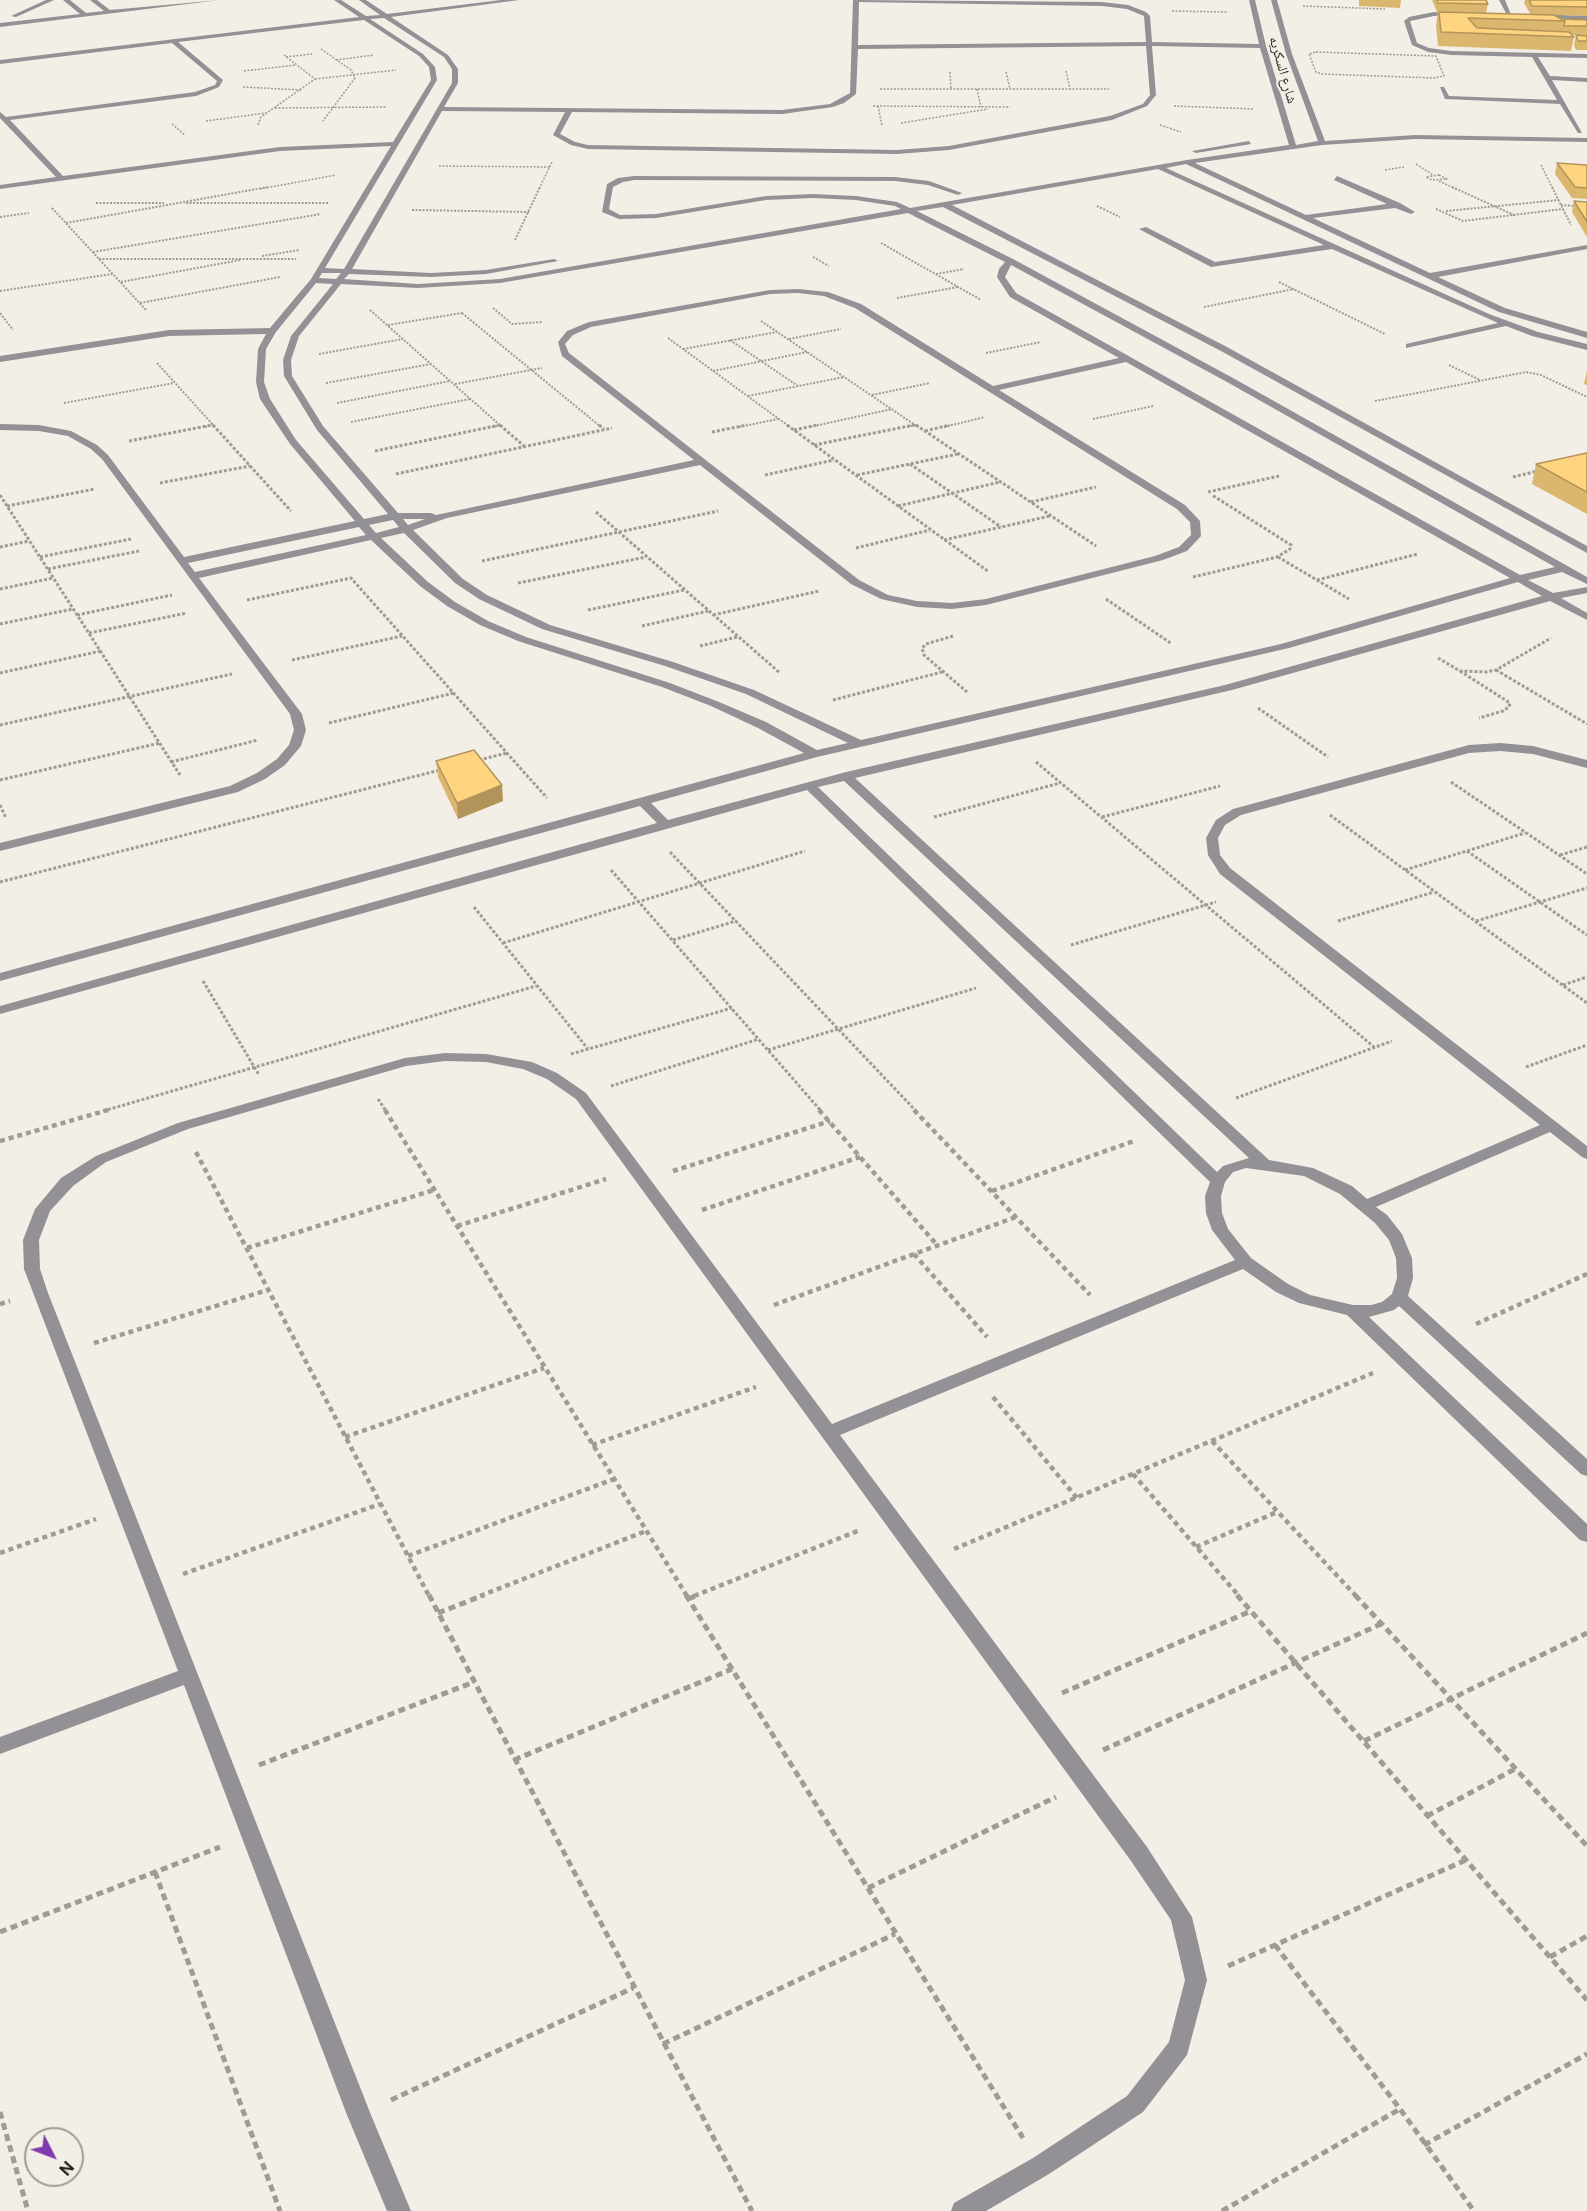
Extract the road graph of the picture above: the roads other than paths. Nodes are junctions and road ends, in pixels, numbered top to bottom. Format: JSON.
{"nodes":[{"id":1,"x":51,"y":0,"type":"edge"},
{"id":2,"x":66,"y":0,"type":"edge"},
{"id":3,"x":93,"y":0,"type":"edge"},
{"id":4,"x":157,"y":0,"type":"edge"},
{"id":5,"x":218,"y":0,"type":"edge"},
{"id":6,"x":337,"y":0,"type":"edge"},
{"id":7,"x":362,"y":0,"type":"edge"},
{"id":8,"x":516,"y":0,"type":"edge"},
{"id":9,"x":1252,"y":0,"type":"edge"},
{"id":10,"x":1274,"y":0,"type":"edge"},
{"id":11,"x":1502,"y":0,"type":"edge"},
{"id":12,"x":101,"y":6,"type":"junction"},
{"id":13,"x":78,"y":9,"type":"junction"},
{"id":14,"x":110,"y":13,"type":"junction"},
{"id":15,"x":1469,"y":15,"type":"edge"},
{"id":16,"x":1500,"y":15,"type":"edge"},
{"id":17,"x":14,"y":16,"type":"junction"},
{"id":18,"x":86,"y":16,"type":"junction"},
{"id":19,"x":385,"y":16,"type":"junction"},
{"id":20,"x":1510,"y":16,"type":"junction"},
{"id":21,"x":1521,"y":16,"type":"edge"},
{"id":22,"x":1532,"y":16,"type":"edge"},
{"id":23,"x":0,"y":18,"type":"edge"},
{"id":24,"x":364,"y":18,"type":"junction"},
{"id":25,"x":1587,"y":18,"type":"edge"},
{"id":26,"x":0,"y":25,"type":"edge"},
{"id":27,"x":173,"y":41,"type":"junction"},
{"id":28,"x":1148,"y":44,"type":"junction"},
{"id":29,"x":1263,"y":46,"type":"junction"},
{"id":30,"x":855,"y":47,"type":"junction"},
{"id":31,"x":1534,"y":55,"type":"junction"},
{"id":32,"x":1587,"y":56,"type":"edge"},
{"id":33,"x":0,"y":62,"type":"edge"},
{"id":34,"x":1549,"y":78,"type":"junction"},
{"id":35,"x":1587,"y":80,"type":"edge"},
{"id":36,"x":1442,"y":88,"type":"dead end"},
{"id":37,"x":1563,"y":102,"type":"junction"},
{"id":38,"x":439,"y":109,"type":"junction"},
{"id":39,"x":569,"y":111,"type":"junction"},
{"id":40,"x":2,"y":116,"type":"edge"},
{"id":41,"x":1408,"y":128,"type":"dead end"},
{"id":42,"x":1327,"y":132,"type":"dead end"},
{"id":43,"x":1583,"y":133,"type":"edge"},
{"id":44,"x":1314,"y":134,"type":"junction"},
{"id":45,"x":1587,"y":140,"type":"edge"},
{"id":46,"x":1263,"y":141,"type":"dead end"},
{"id":47,"x":1322,"y":143,"type":"junction"},
{"id":48,"x":1293,"y":146,"type":"junction"},
{"id":49,"x":393,"y":148,"type":"junction"},
{"id":50,"x":1186,"y":153,"type":"dead end"},
{"id":51,"x":1187,"y":162,"type":"junction"},
{"id":52,"x":199,"y":163,"type":"junction"},
{"id":53,"x":1159,"y":167,"type":"junction"},
{"id":54,"x":1060,"y":175,"type":"dead end"},
{"id":55,"x":61,"y":178,"type":"junction"},
{"id":56,"x":1337,"y":178,"type":"dead end"},
{"id":57,"x":0,"y":187,"type":"edge"},
{"id":58,"x":958,"y":192,"type":"junction"},
{"id":59,"x":0,"y":194,"type":"edge"},
{"id":60,"x":930,"y":198,"type":"junction"},
{"id":61,"x":897,"y":204,"type":"junction"},
{"id":62,"x":945,"y":205,"type":"junction"},
{"id":63,"x":1397,"y":205,"type":"junction"},
{"id":64,"x":913,"y":211,"type":"junction"},
{"id":65,"x":1411,"y":212,"type":"road end"},
{"id":66,"x":1307,"y":217,"type":"junction"},
{"id":67,"x":757,"y":227,"type":"dead end"},
{"id":68,"x":1143,"y":229,"type":"dead end"},
{"id":69,"x":1333,"y":246,"type":"junction"},
{"id":70,"x":1587,"y":247,"type":"edge"},
{"id":71,"x":559,"y":260,"type":"dead end"},
{"id":72,"x":1010,"y":261,"type":"junction"},
{"id":73,"x":320,"y":270,"type":"junction"},
{"id":74,"x":501,"y":270,"type":"junction"},
{"id":75,"x":346,"y":272,"type":"junction"},
{"id":76,"x":1428,"y":276,"type":"junction"},
{"id":77,"x":512,"y":279,"type":"junction"},
{"id":78,"x":314,"y":280,"type":"junction"},
{"id":79,"x":339,"y":282,"type":"junction"},
{"id":80,"x":1506,"y":324,"type":"junction"},
{"id":81,"x":272,"y":331,"type":"junction"},
{"id":82,"x":1587,"y":335,"type":"edge"},
{"id":83,"x":1409,"y":346,"type":"road end"},
{"id":84,"x":1587,"y":347,"type":"edge"},
{"id":85,"x":0,"y":359,"type":"edge"},
{"id":86,"x":1127,"y":360,"type":"junction"},
{"id":87,"x":991,"y":389,"type":"junction"},
{"id":88,"x":0,"y":427,"type":"edge"},
{"id":89,"x":701,"y":462,"type":"junction"},
{"id":90,"x":395,"y":516,"type":"junction"},
{"id":91,"x":444,"y":516,"type":"junction"},
{"id":92,"x":362,"y":523,"type":"junction"},
{"id":93,"x":406,"y":529,"type":"junction"},
{"id":94,"x":373,"y":536,"type":"junction"},
{"id":95,"x":1587,"y":550,"type":"edge"},
{"id":96,"x":181,"y":561,"type":"junction"},
{"id":97,"x":1564,"y":568,"type":"junction"},
{"id":98,"x":192,"y":576,"type":"junction"},
{"id":99,"x":1518,"y":579,"type":"junction"},
{"id":100,"x":1587,"y":581,"type":"edge"},
{"id":101,"x":1587,"y":590,"type":"edge"},
{"id":102,"x":1551,"y":597,"type":"junction"},
{"id":103,"x":1587,"y":617,"type":"edge"},
{"id":104,"x":984,"y":730,"type":"junction"},
{"id":105,"x":860,"y":744,"type":"junction"},
{"id":106,"x":815,"y":754,"type":"junction"},
{"id":107,"x":1587,"y":764,"type":"edge"},
{"id":108,"x":846,"y":776,"type":"junction"},
{"id":109,"x":808,"y":785,"type":"junction"},
{"id":110,"x":644,"y":802,"type":"junction"},
{"id":111,"x":665,"y":825,"type":"junction"},
{"id":112,"x":0,"y":847,"type":"edge"},
{"id":113,"x":0,"y":977,"type":"edge"},
{"id":114,"x":0,"y":1010,"type":"edge"},
{"id":115,"x":1551,"y":1126,"type":"junction"},
{"id":116,"x":1587,"y":1154,"type":"edge"},
{"id":117,"x":1264,"y":1164,"type":"junction"},
{"id":118,"x":1218,"y":1180,"type":"junction"},
{"id":119,"x":1366,"y":1204,"type":"junction"},
{"id":120,"x":1245,"y":1262,"type":"junction"},
{"id":121,"x":1399,"y":1297,"type":"junction"},
{"id":122,"x":1353,"y":1311,"type":"junction"},
{"id":123,"x":829,"y":1432,"type":"junction"},
{"id":124,"x":1587,"y":1469,"type":"edge"},
{"id":125,"x":1587,"y":1535,"type":"edge"},
{"id":126,"x":189,"y":1675,"type":"junction"},
{"id":127,"x":0,"y":1746,"type":"edge"},
{"id":128,"x":399,"y":2211,"type":"edge"},
{"id":129,"x":963,"y":2211,"type":"edge"}],
"edges":[{"from":1,"to":17,"type":"street"},
{"from":2,"to":13,"type":"street"},
{"from":3,"to":12,"type":"street"},
{"from":4,"to":12,"type":"street"},
{"from":5,"to":14,"type":"street"},
{"from":6,"to":24,"type":"street"},
{"from":7,"to":19,"type":"street"},
{"from":8,"to":19,"type":"street"},
{"from":9,"to":29,"type":"street","name":"شارع السكريه"},
{"from":10,"to":44,"type":"street","name":"شارع السكريه"},
{"from":11,"to":20,"type":"street"},
{"from":12,"to":13,"type":"street"},
{"from":12,"to":14,"type":"street"},
{"from":13,"to":17,"type":"street"},
{"from":13,"to":18,"type":"street"},
{"from":14,"to":18,"type":"street"},
{"from":15,"to":31,"type":"street"},
{"from":16,"to":20,"type":"street"},
{"from":17,"to":23,"type":"street"},
{"from":18,"to":26,"type":"street"},
{"from":19,"to":24,"type":"street"},
{"from":19,"to":38,"type":"street"},
{"from":20,"to":21,"type":"street"},
{"from":22,"to":25,"type":"street"},
{"from":24,"to":27,"type":"street"},
{"from":24,"to":49,"type":"street"},
{"from":27,"to":33,"type":"street"},
{"from":27,"to":40,"type":"street"},
{"from":28,"to":29,"type":"street"},
{"from":28,"to":30,"type":"street"},
{"from":28,"to":30,"type":"street"},
{"from":28,"to":39,"type":"street"},
{"from":29,"to":48,"type":"street","name":"شارع السكريه"},
{"from":30,"to":39,"type":"street"},
{"from":31,"to":32,"type":"street"},
{"from":31,"to":34,"type":"street"},
{"from":34,"to":35,"type":"street"},
{"from":34,"to":37,"type":"street"},
{"from":36,"to":37,"type":"street"},
{"from":37,"to":43,"type":"street"},
{"from":38,"to":39,"type":"street"},
{"from":38,"to":75,"type":"street"},
{"from":40,"to":55,"type":"street"},
{"from":41,"to":43,"type":"street"},
{"from":42,"to":44,"type":"street"},
{"from":44,"to":47,"type":"street","name":"شارع السكريه"},
{"from":45,"to":47,"type":"street"},
{"from":46,"to":50,"type":"street"},
{"from":47,"to":48,"type":"street"},
{"from":48,"to":51,"type":"street"},
{"from":49,"to":52,"type":"street"},
{"from":49,"to":52,"type":"street"},
{"from":49,"to":73,"type":"street"},
{"from":51,"to":53,"type":"street"},
{"from":51,"to":66,"type":"street"},
{"from":52,"to":55,"type":"street"},
{"from":52,"to":59,"type":"street"},
{"from":53,"to":62,"type":"street"},
{"from":53,"to":69,"type":"street"},
{"from":54,"to":58,"type":"street"},
{"from":55,"to":57,"type":"street"},
{"from":56,"to":63,"type":"street"},
{"from":58,"to":60,"type":"street"},
{"from":58,"to":61,"type":"street"},
{"from":60,"to":61,"type":"street"},
{"from":60,"to":62,"type":"street"},
{"from":61,"to":64,"type":"street"},
{"from":61,"to":67,"type":"street"},
{"from":62,"to":64,"type":"street"},
{"from":62,"to":95,"type":"street"},
{"from":63,"to":65,"type":"street"},
{"from":63,"to":66,"type":"street"},
{"from":64,"to":72,"type":"street"},
{"from":64,"to":77,"type":"street"},
{"from":66,"to":76,"type":"street"},
{"from":68,"to":69,"type":"street"},
{"from":69,"to":80,"type":"street"},
{"from":70,"to":76,"type":"street"},
{"from":71,"to":74,"type":"street"},
{"from":72,"to":86,"type":"street"},
{"from":72,"to":97,"type":"street"},
{"from":73,"to":75,"type":"street"},
{"from":73,"to":78,"type":"street"},
{"from":74,"to":75,"type":"street"},
{"from":74,"to":77,"type":"street"},
{"from":75,"to":79,"type":"street"},
{"from":76,"to":82,"type":"street"},
{"from":77,"to":79,"type":"street"},
{"from":78,"to":79,"type":"street"},
{"from":78,"to":81,"type":"street"},
{"from":79,"to":90,"type":"street"},
{"from":80,"to":83,"type":"street"},
{"from":80,"to":84,"type":"street"},
{"from":81,"to":85,"type":"street"},
{"from":81,"to":92,"type":"street"},
{"from":86,"to":87,"type":"street"},
{"from":86,"to":99,"type":"street"},
{"from":87,"to":89,"type":"street"},
{"from":87,"to":89,"type":"street"},
{"from":88,"to":96,"type":"street"},
{"from":89,"to":91,"type":"street"},
{"from":90,"to":91,"type":"street"},
{"from":90,"to":92,"type":"street"},
{"from":90,"to":93,"type":"street"},
{"from":91,"to":93,"type":"street"},
{"from":92,"to":94,"type":"street"},
{"from":92,"to":96,"type":"street"},
{"from":93,"to":94,"type":"street"},
{"from":93,"to":105,"type":"street"},
{"from":94,"to":98,"type":"street"},
{"from":94,"to":106,"type":"street"},
{"from":96,"to":98,"type":"street"},
{"from":97,"to":99,"type":"street"},
{"from":97,"to":100,"type":"street"},
{"from":98,"to":112,"type":"street"},
{"from":99,"to":102,"type":"street"},
{"from":99,"to":104,"type":"street"},
{"from":101,"to":102,"type":"street"},
{"from":102,"to":103,"type":"street"},
{"from":102,"to":104,"type":"street"},
{"from":104,"to":105,"type":"street"},
{"from":104,"to":108,"type":"street"},
{"from":105,"to":106,"type":"street"},
{"from":106,"to":110,"type":"street"},
{"from":107,"to":115,"type":"street"},
{"from":108,"to":109,"type":"street"},
{"from":108,"to":117,"type":"street"},
{"from":109,"to":111,"type":"street"},
{"from":109,"to":118,"type":"street"},
{"from":110,"to":111,"type":"street"},
{"from":110,"to":113,"type":"street"},
{"from":111,"to":114,"type":"street"},
{"from":115,"to":116,"type":"street"},
{"from":115,"to":119,"type":"street"},
{"from":117,"to":118,"type":"street"},
{"from":117,"to":119,"type":"street"},
{"from":118,"to":120,"type":"street"},
{"from":119,"to":121,"type":"street"},
{"from":120,"to":122,"type":"street"},
{"from":120,"to":123,"type":"street"},
{"from":121,"to":122,"type":"street"},
{"from":121,"to":124,"type":"street"},
{"from":122,"to":125,"type":"street"},
{"from":123,"to":126,"type":"street"},
{"from":123,"to":129,"type":"street"},
{"from":126,"to":127,"type":"street"},
{"from":126,"to":128,"type":"street"}]}
